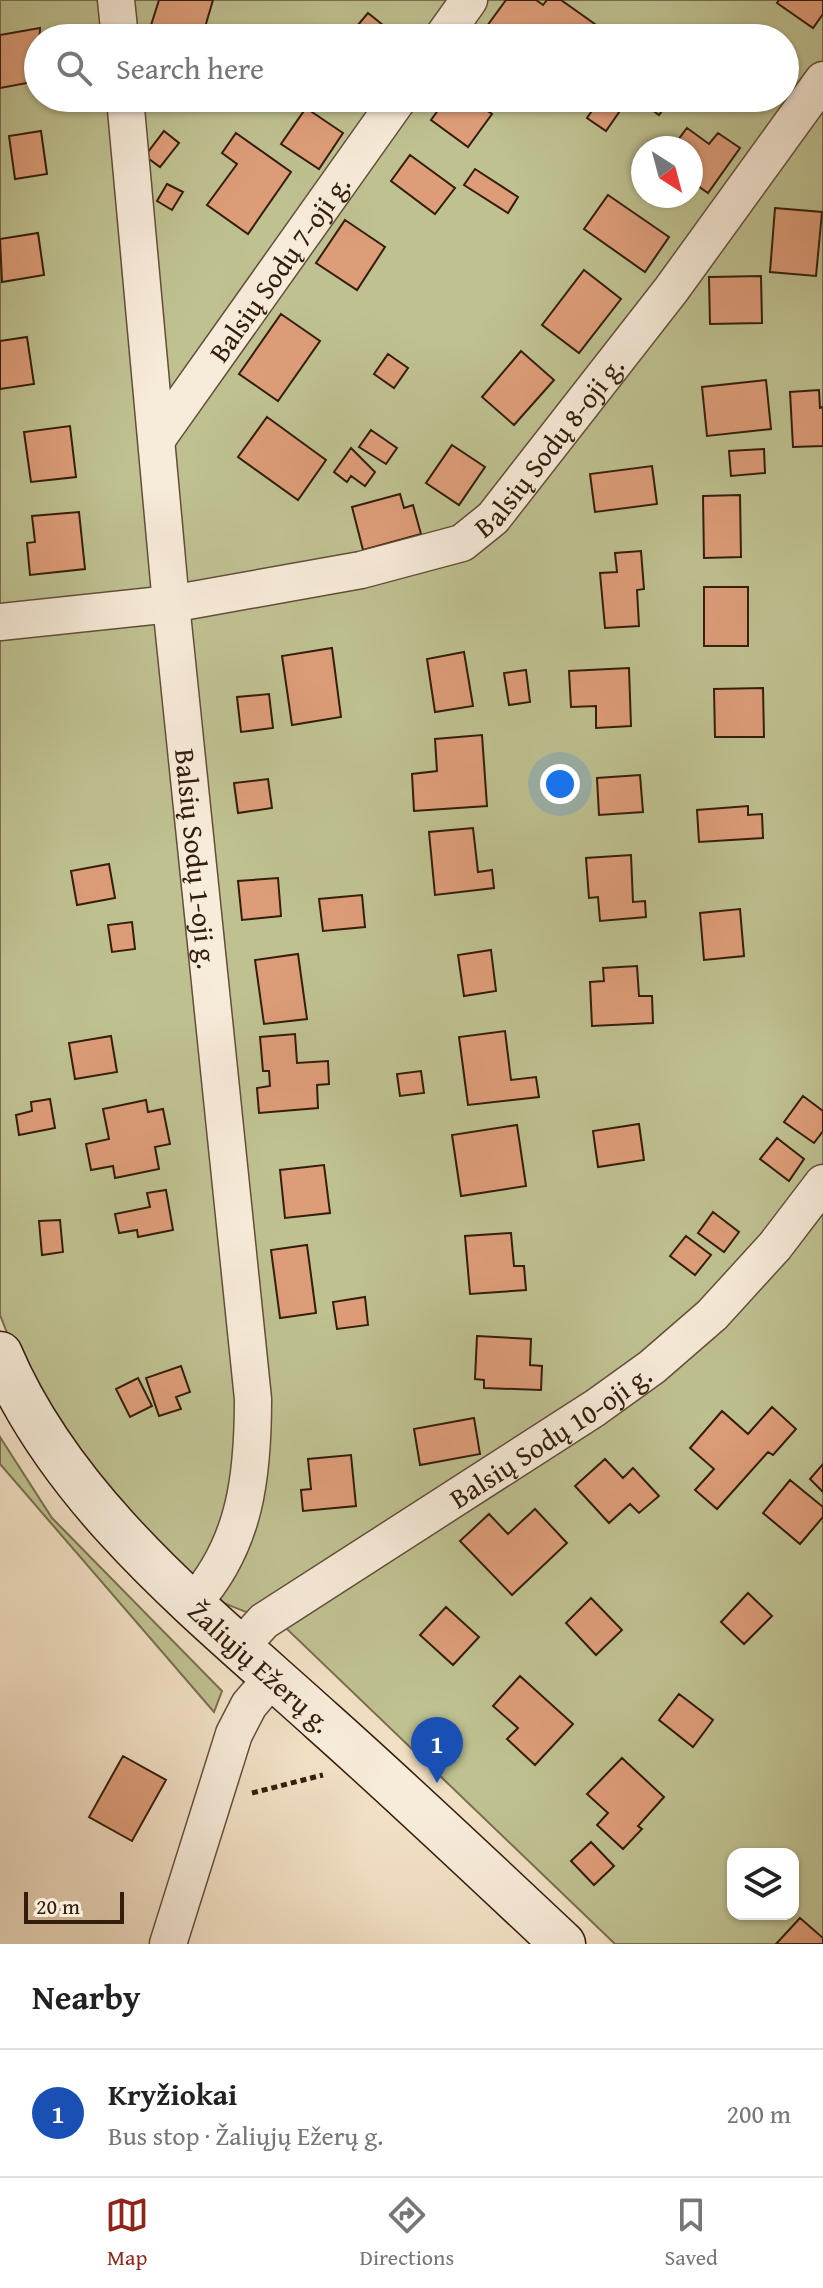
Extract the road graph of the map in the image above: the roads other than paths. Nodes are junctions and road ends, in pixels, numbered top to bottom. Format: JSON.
{"nodes":[{"id":1,"x":116,"y":0,"type":"edge"},
{"id":2,"x":469,"y":0,"type":"edge"},
{"id":3,"x":119,"y":24,"type":"edge"},
{"id":4,"x":452,"y":24,"type":"edge"},
{"id":5,"x":823,"y":80,"type":"edge"},
{"id":6,"x":126,"y":112,"type":"edge"},
{"id":7,"x":389,"y":112,"type":"edge"},
{"id":8,"x":157,"y":439,"type":"junction"},
{"id":9,"x":171,"y":604,"type":"junction"},
{"id":10,"x":0,"y":622,"type":"edge"},
{"id":11,"x":823,"y":1183,"type":"edge"},
{"id":12,"x":0,"y":1354,"type":"edge"},
{"id":13,"x":193,"y":1603,"type":"junction"},
{"id":14,"x":240,"y":1647,"type":"junction"},
{"id":15,"x":273,"y":1677,"type":"junction"},
{"id":16,"x":168,"y":1944,"type":"edge"},
{"id":17,"x":563,"y":1944,"type":"edge"}],
"edges":[{"from":1,"to":3,"type":"street"},
{"from":2,"to":4,"type":"street"},
{"from":5,"to":9,"type":"street","name":"Balsių Sodų 8-oji g."},
{"from":6,"to":8,"type":"street","name":"Balsių Sodų 1-oji g."},
{"from":7,"to":8,"type":"street","name":"Balsių Sodų 7-oji g."},
{"from":8,"to":9,"type":"street","name":"Balsių Sodų 1-oji g."},
{"from":9,"to":10,"type":"street","name":"Balsių Sodų 8-oji g."},
{"from":9,"to":13,"type":"street","name":"Balsių Sodų 1-oji g."},
{"from":11,"to":14,"type":"street","name":"Balsių Sodų 10-oji g."},
{"from":12,"to":13,"type":"main road","name":"Žaliųjų Ežerų g."},
{"from":13,"to":14,"type":"main road","name":"Žaliųjų Ežerų g."},
{"from":14,"to":15,"type":"main road","name":"Žaliųjų Ežerų g."},
{"from":15,"to":16,"type":"street"},
{"from":15,"to":17,"type":"main road","name":"Žaliųjų Ežerų g."}]}
